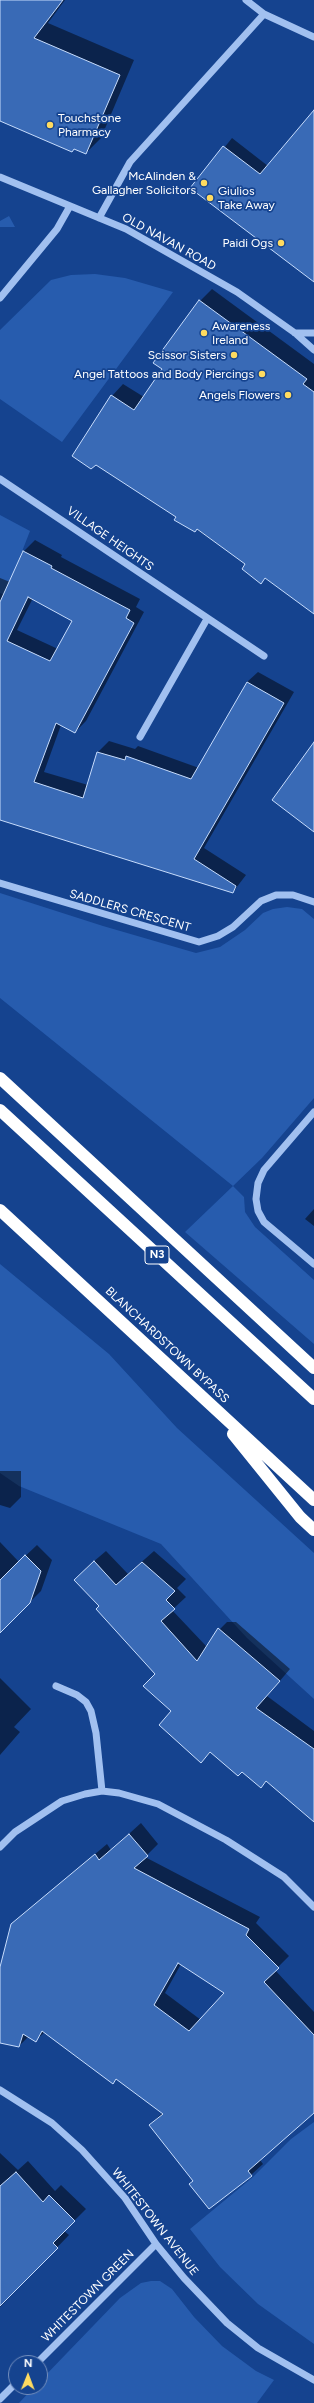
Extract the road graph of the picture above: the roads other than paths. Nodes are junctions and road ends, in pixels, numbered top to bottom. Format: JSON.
{"nodes":[{"id":1,"x":246,"y":0,"type":"edge"},
{"id":2,"x":264,"y":14,"type":"junction"},
{"id":3,"x":314,"y":37,"type":"edge"},
{"id":4,"x":0,"y":177,"type":"edge"},
{"id":5,"x":70,"y":206,"type":"junction"},
{"id":6,"x":99,"y":218,"type":"junction"},
{"id":7,"x":0,"y":298,"type":"edge"},
{"id":8,"x":295,"y":333,"type":"junction"},
{"id":9,"x":314,"y":333,"type":"edge"},
{"id":10,"x":314,"y":350,"type":"edge"},
{"id":11,"x":0,"y":479,"type":"edge"},
{"id":12,"x":207,"y":619,"type":"junction"},
{"id":13,"x":264,"y":656,"type":"dead end"},
{"id":14,"x":140,"y":737,"type":"dead end"},
{"id":15,"x":0,"y":883,"type":"edge"},
{"id":16,"x":314,"y":902,"type":"edge"},
{"id":17,"x":0,"y":1078,"type":"edge"},
{"id":18,"x":0,"y":1110,"type":"edge"},
{"id":19,"x":314,"y":1112,"type":"edge"},
{"id":20,"x":0,"y":1210,"type":"edge"},
{"id":21,"x":314,"y":1264,"type":"edge"},
{"id":22,"x":314,"y":1368,"type":"edge"},
{"id":23,"x":314,"y":1399,"type":"edge"},
{"id":24,"x":208,"y":1402,"type":"junction"},
{"id":25,"x":314,"y":1500,"type":"edge"},
{"id":26,"x":314,"y":1530,"type":"edge"},
{"id":27,"x":56,"y":1686,"type":"dead end"},
{"id":28,"x":102,"y":1791,"type":"junction"},
{"id":29,"x":0,"y":1847,"type":"edge"},
{"id":30,"x":314,"y":1907,"type":"edge"},
{"id":31,"x":0,"y":2090,"type":"edge"},
{"id":32,"x":156,"y":2244,"type":"junction"},
{"id":33,"x":45,"y":2355,"type":"edge"},
{"id":34,"x":314,"y":2380,"type":"edge"},
{"id":35,"x":8,"y":2391,"type":"edge"},
{"id":36,"x":0,"y":2399,"type":"edge"}],
"edges":[{"from":1,"to":2,"type":"street"},
{"from":2,"to":3,"type":"street"},
{"from":2,"to":6,"type":"street"},
{"from":4,"to":5,"type":"street","name":"OLD NAVAN ROAD"},
{"from":5,"to":6,"type":"street","name":"OLD NAVAN ROAD"},
{"from":5,"to":7,"type":"street"},
{"from":6,"to":8,"type":"street","name":"OLD NAVAN ROAD"},
{"from":8,"to":9,"type":"street"},
{"from":8,"to":10,"type":"street","name":"OLD NAVAN ROAD"},
{"from":11,"to":12,"type":"street","name":"VILLAGE HEIGHTS"},
{"from":12,"to":13,"type":"street","name":"VILLAGE HEIGHTS"},
{"from":12,"to":14,"type":"street"},
{"from":15,"to":16,"type":"street","name":"SADDLERS CRESCENT"},
{"from":17,"to":22,"type":"highway"},
{"from":18,"to":23,"type":"highway","number":"N3"},
{"from":19,"to":21,"type":"street"},
{"from":20,"to":24,"type":"highway","name":"BLANCHARDSTOWN BYPASS"},
{"from":24,"to":25,"type":"highway","name":"BLANCHARDSTOWN BYPASS"},
{"from":24,"to":26,"type":"highway"},
{"from":27,"to":28,"type":"street"},
{"from":28,"to":29,"type":"street"},
{"from":28,"to":30,"type":"street"},
{"from":31,"to":32,"type":"street","name":"WHITESTOWN AVENUE"},
{"from":32,"to":33,"type":"street","name":"WHITESTOWN GREEN"},
{"from":32,"to":34,"type":"street","name":"WHITESTOWN AVENUE"},
{"from":35,"to":36,"type":"street"}]}
